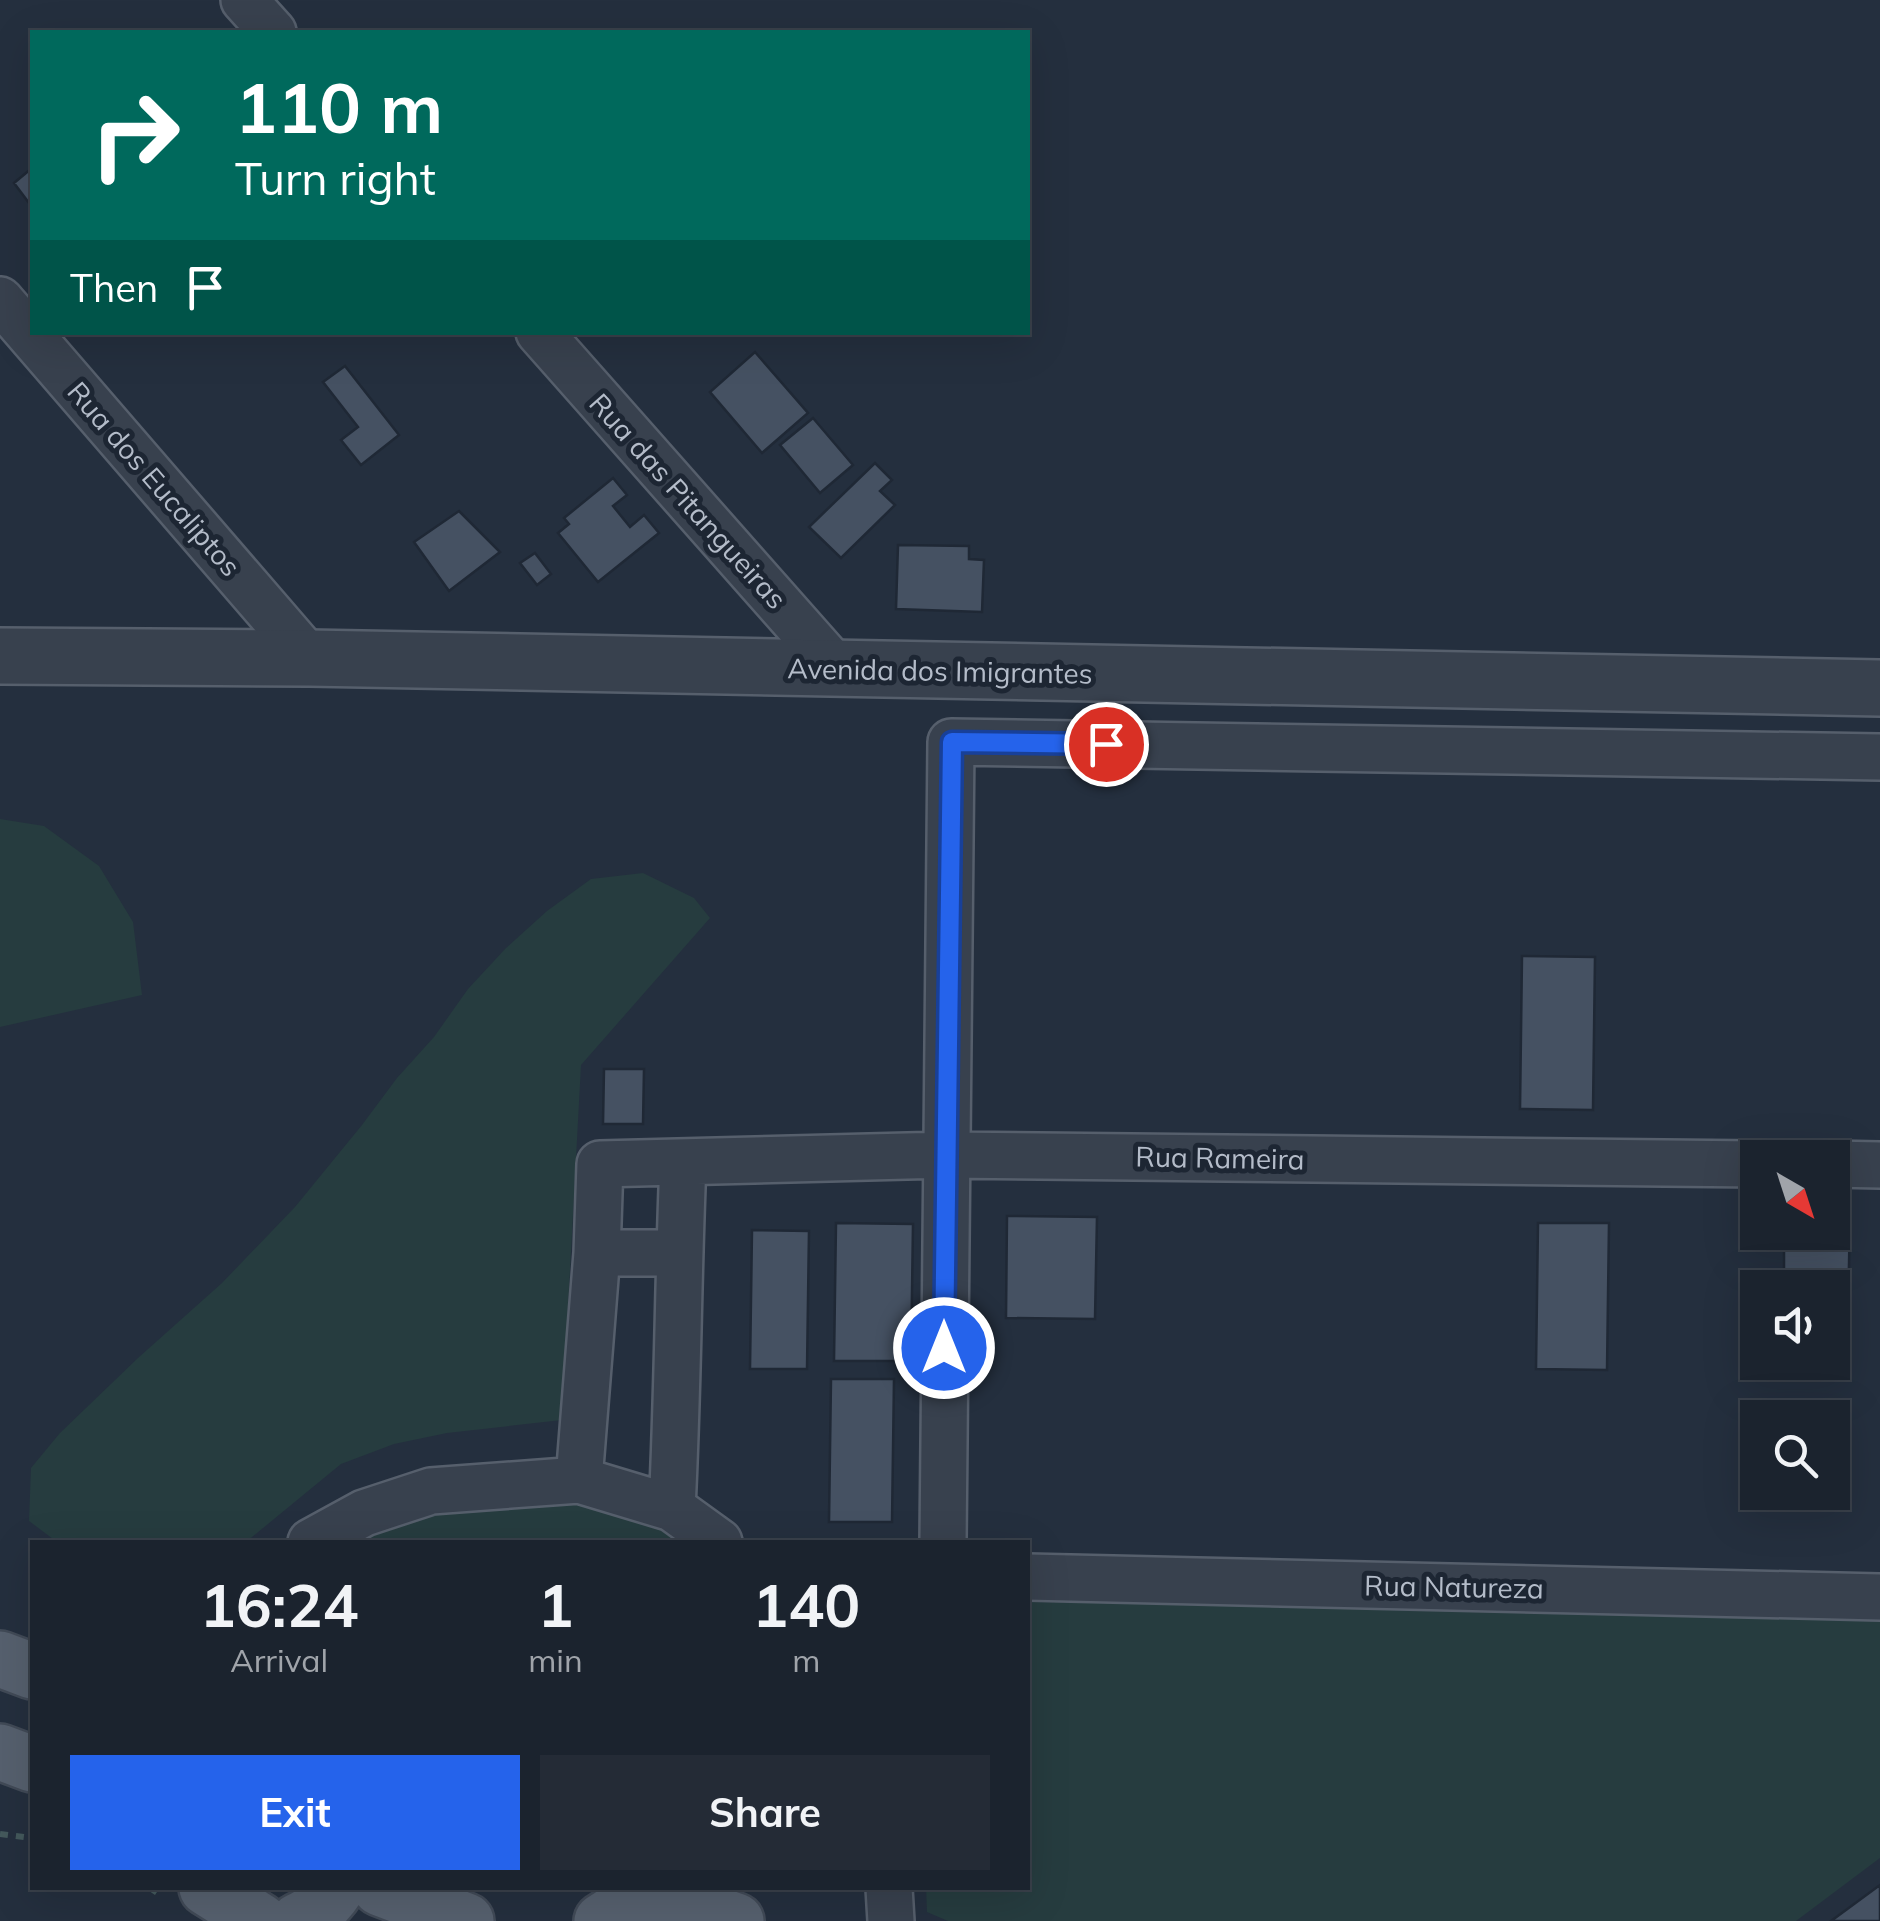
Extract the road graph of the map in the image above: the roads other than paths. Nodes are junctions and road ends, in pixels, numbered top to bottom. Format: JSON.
{"nodes":[{"id":1,"x":244,"y":0,"type":"edge"},
{"id":2,"x":271,"y":30,"type":"edge"},
{"id":3,"x":0,"y":300,"type":"edge"},
{"id":4,"x":30,"y":335,"type":"edge"},
{"id":5,"x":30,"y":335,"type":"edge"},
{"id":6,"x":542,"y":335,"type":"edge"},
{"id":7,"x":0,"y":656,"type":"edge"},
{"id":8,"x":309,"y":658,"type":"junction"},
{"id":9,"x":837,"y":669,"type":"junction"},
{"id":10,"x":1880,"y":688,"type":"edge"},
{"id":11,"x":1880,"y":757,"type":"edge"},
{"id":12,"x":946,"y":1154,"type":"junction"},
{"id":13,"x":683,"y":1163,"type":"junction"},
{"id":14,"x":1740,"y":1164,"type":"edge"},
{"id":15,"x":1850,"y":1164,"type":"edge"},
{"id":16,"x":1880,"y":1165,"type":"edge"},
{"id":17,"x":597,"y":1253,"type":"junction"},
{"id":18,"x":679,"y":1253,"type":"junction"},
{"id":19,"x":579,"y":1480,"type":"junction"},
{"id":20,"x":672,"y":1508,"type":"junction"},
{"id":21,"x":315,"y":1540,"type":"edge"},
{"id":22,"x":716,"y":1540,"type":"edge"},
{"id":23,"x":943,"y":1540,"type":"edge"},
{"id":24,"x":1030,"y":1577,"type":"edge"},
{"id":25,"x":1880,"y":1597,"type":"edge"},
{"id":26,"x":0,"y":1659,"type":"edge"},
{"id":27,"x":30,"y":1670,"type":"edge"},
{"id":28,"x":0,"y":1752,"type":"edge"},
{"id":29,"x":30,"y":1763,"type":"edge"},
{"id":30,"x":211,"y":1890,"type":"edge"},
{"id":31,"x":336,"y":1890,"type":"edge"},
{"id":32,"x":385,"y":1890,"type":"edge"},
{"id":33,"x":889,"y":1890,"type":"edge"},
{"id":34,"x":658,"y":1893,"type":"edge"},
{"id":35,"x":260,"y":1921,"type":"edge"},
{"id":36,"x":298,"y":1921,"type":"edge"},
{"id":37,"x":466,"y":1921,"type":"edge"},
{"id":38,"x":602,"y":1921,"type":"edge"},
{"id":39,"x":736,"y":1921,"type":"edge"},
{"id":40,"x":891,"y":1921,"type":"edge"}],
"edges":[{"from":1,"to":2,"type":"street"},
{"from":3,"to":4,"type":"street","name":"Rua dos Eucaliptos"},
{"from":5,"to":8,"type":"street","name":"Rua dos Eucaliptos"},
{"from":6,"to":9,"type":"street","name":"Rua das Pitangueiras"},
{"from":7,"to":8,"type":"street","name":"Avenida dos Imigrantes"},
{"from":8,"to":9,"type":"street","name":"Avenida dos Imigrantes"},
{"from":9,"to":10,"type":"street","name":"Avenida dos Imigrantes"},
{"from":11,"to":12,"type":"street"},
{"from":12,"to":13,"type":"street","name":"Rua Rameira"},
{"from":12,"to":14,"type":"street","name":"Rua Rameira"},
{"from":12,"to":23,"type":"street"},
{"from":13,"to":17,"type":"street","name":"Rua Rameira"},
{"from":13,"to":18,"type":"street"},
{"from":15,"to":16,"type":"street"},
{"from":17,"to":18,"type":"street"},
{"from":17,"to":19,"type":"street"},
{"from":18,"to":20,"type":"street"},
{"from":19,"to":20,"type":"street"},
{"from":19,"to":21,"type":"street"},
{"from":20,"to":22,"type":"street"},
{"from":24,"to":25,"type":"street","name":"Rua Natureza"},
{"from":26,"to":27,"type":"main road"},
{"from":28,"to":29,"type":"main road"},
{"from":30,"to":35,"type":"main road"},
{"from":31,"to":36,"type":"main road"},
{"from":32,"to":37,"type":"main road"},
{"from":33,"to":40,"type":"street"},
{"from":34,"to":38,"type":"main road"},
{"from":34,"to":39,"type":"main road"}]}
